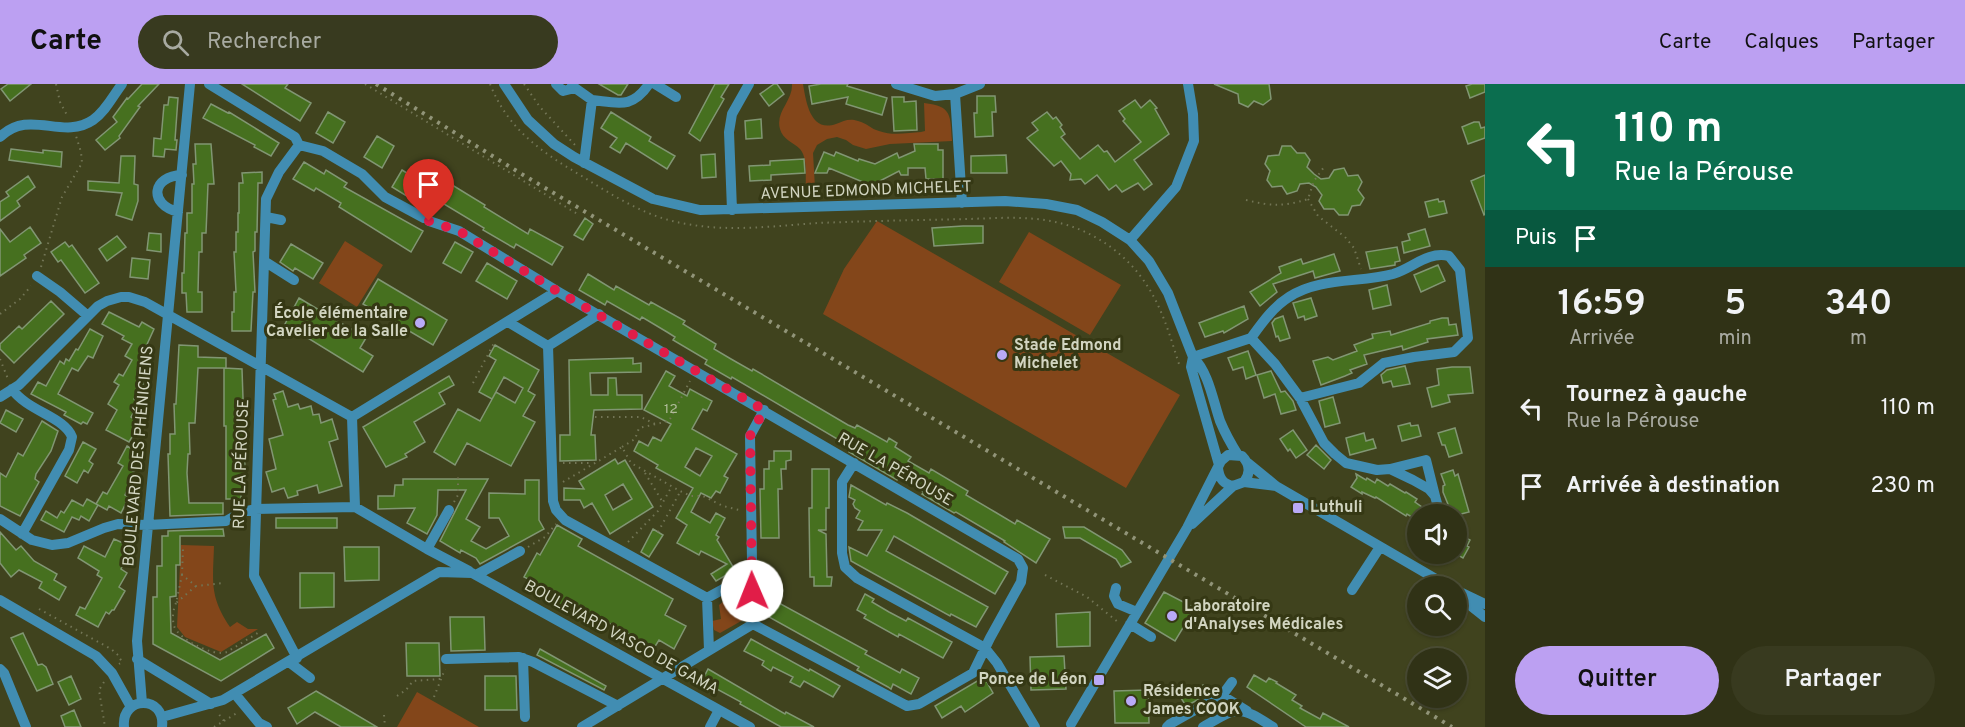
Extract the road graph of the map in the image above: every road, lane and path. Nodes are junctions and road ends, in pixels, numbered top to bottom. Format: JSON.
{"nodes":[{"id":1,"x":56,"y":84,"type":"edge"},
{"id":2,"x":122,"y":84,"type":"edge"},
{"id":3,"x":190,"y":84,"type":"edge"},
{"id":4,"x":209,"y":84,"type":"edge"},
{"id":5,"x":365,"y":84,"type":"edge"},
{"id":6,"x":490,"y":84,"type":"edge"},
{"id":7,"x":504,"y":84,"type":"edge"},
{"id":8,"x":524,"y":84,"type":"edge"},
{"id":9,"x":556,"y":84,"type":"edge"},
{"id":10,"x":650,"y":84,"type":"edge"},
{"id":11,"x":655,"y":84,"type":"edge"},
{"id":12,"x":749,"y":84,"type":"edge"},
{"id":13,"x":896,"y":84,"type":"edge"},
{"id":14,"x":980,"y":84,"type":"edge"},
{"id":15,"x":1188,"y":84,"type":"edge"},
{"id":16,"x":573,"y":86,"type":"edge"},
{"id":17,"x":956,"y":94,"type":"junction"},
{"id":18,"x":676,"y":97,"type":"dead end"},
{"id":19,"x":592,"y":100,"type":"junction"},
{"id":20,"x":73,"y":128,"type":"junction"},
{"id":21,"x":0,"y":137,"type":"edge"},
{"id":22,"x":299,"y":145,"type":"junction"},
{"id":23,"x":574,"y":157,"type":"junction"},
{"id":24,"x":584,"y":163,"type":"junction"},
{"id":25,"x":1324,"y":166,"type":"dead end"},
{"id":26,"x":182,"y":175,"type":"junction"},
{"id":27,"x":1308,"y":199,"type":"junction"},
{"id":28,"x":1246,"y":200,"type":"dead end"},
{"id":29,"x":962,"y":202,"type":"junction"},
{"id":30,"x":732,"y":210,"type":"junction"},
{"id":31,"x":178,"y":212,"type":"junction"},
{"id":32,"x":579,"y":215,"type":"dead end"},
{"id":33,"x":266,"y":217,"type":"junction"},
{"id":34,"x":281,"y":220,"type":"dead end"},
{"id":35,"x":1130,"y":240,"type":"junction"},
{"id":36,"x":264,"y":261,"type":"junction"},
{"id":37,"x":37,"y":276,"type":"junction"},
{"id":38,"x":294,"y":280,"type":"dead end"},
{"id":39,"x":1365,"y":280,"type":"junction"},
{"id":40,"x":557,"y":291,"type":"junction"},
{"id":41,"x":164,"y":312,"type":"junction"},
{"id":42,"x":0,"y":314,"type":"edge"},
{"id":43,"x":599,"y":314,"type":"junction"},
{"id":44,"x":88,"y":316,"type":"junction"},
{"id":45,"x":508,"y":322,"type":"junction"},
{"id":46,"x":493,"y":331,"type":"junction"},
{"id":47,"x":1251,"y":338,"type":"junction"},
{"id":48,"x":548,"y":346,"type":"junction"},
{"id":49,"x":1193,"y":357,"type":"junction"},
{"id":50,"x":0,"y":360,"type":"edge"},
{"id":51,"x":261,"y":367,"type":"junction"},
{"id":52,"x":696,"y":370,"type":"junction"},
{"id":53,"x":1182,"y":372,"type":"dead end"},
{"id":54,"x":473,"y":383,"type":"dead end"},
{"id":55,"x":12,"y":390,"type":"junction"},
{"id":56,"x":0,"y":397,"type":"edge"},
{"id":57,"x":1300,"y":398,"type":"junction"},
{"id":58,"x":764,"y":410,"type":"junction"},
{"id":59,"x":352,"y":417,"type":"junction"},
{"id":60,"x":595,"y":417,"type":"dead end"},
{"id":61,"x":655,"y":424,"type":"junction"},
{"id":62,"x":622,"y":447,"type":"junction"},
{"id":63,"x":1238,"y":455,"type":"junction"},
{"id":64,"x":551,"y":463,"type":"junction"},
{"id":65,"x":594,"y":463,"type":"junction"},
{"id":66,"x":854,"y":463,"type":"junction"},
{"id":67,"x":1248,"y":463,"type":"junction"},
{"id":68,"x":1219,"y":466,"type":"junction"},
{"id":69,"x":1390,"y":469,"type":"junction"},
{"id":70,"x":644,"y":470,"type":"junction"},
{"id":71,"x":458,"y":476,"type":"dead end"},
{"id":72,"x":553,"y":483,"type":"junction"},
{"id":73,"x":1238,"y":484,"type":"junction"},
{"id":74,"x":672,"y":486,"type":"junction"},
{"id":75,"x":1276,"y":486,"type":"junction"},
{"id":76,"x":680,"y":491,"type":"junction"},
{"id":77,"x":1435,"y":496,"type":"junction"},
{"id":78,"x":663,"y":502,"type":"junction"},
{"id":79,"x":1437,"y":504,"type":"edge"},
{"id":80,"x":355,"y":507,"type":"junction"},
{"id":81,"x":255,"y":508,"type":"junction"},
{"id":82,"x":449,"y":510,"type":"joint"},
{"id":83,"x":751,"y":513,"type":"junction"},
{"id":84,"x":562,"y":516,"type":"junction"},
{"id":85,"x":0,"y":519,"type":"edge"},
{"id":86,"x":144,"y":524,"type":"junction"},
{"id":87,"x":1187,"y":528,"type":"junction"},
{"id":88,"x":658,"y":532,"type":"dead end"},
{"id":89,"x":22,"y":534,"type":"junction"},
{"id":90,"x":1380,"y":547,"type":"junction"},
{"id":91,"x":183,"y":548,"type":"dead end"},
{"id":92,"x":427,"y":549,"type":"junction"},
{"id":93,"x":621,"y":550,"type":"junction"},
{"id":94,"x":520,"y":551,"type":"joint"},
{"id":95,"x":474,"y":574,"type":"junction"},
{"id":96,"x":751,"y":574,"type":"junction"},
{"id":97,"x":182,"y":575,"type":"junction"},
{"id":98,"x":1045,"y":575,"type":"dead end"},
{"id":99,"x":1429,"y":576,"type":"edge"},
{"id":100,"x":224,"y":583,"type":"dead end"},
{"id":101,"x":196,"y":586,"type":"junction"},
{"id":102,"x":1116,"y":588,"type":"dead end"},
{"id":103,"x":1352,"y":590,"type":"dead end"},
{"id":104,"x":1467,"y":597,"type":"edge"},
{"id":105,"x":707,"y":598,"type":"junction"},
{"id":106,"x":0,"y":600,"type":"edge"},
{"id":107,"x":1467,"y":601,"type":"edge"},
{"id":108,"x":176,"y":603,"type":"junction"},
{"id":109,"x":1485,"y":604,"type":"edge"},
{"id":110,"x":1137,"y":612,"type":"junction"},
{"id":111,"x":1485,"y":617,"type":"edge"},
{"id":112,"x":1116,"y":621,"type":"dead end"},
{"id":113,"x":753,"y":624,"type":"junction"},
{"id":114,"x":1130,"y":624,"type":"junction"},
{"id":115,"x":261,"y":632,"type":"dead end"},
{"id":116,"x":1151,"y":637,"type":"dead end"},
{"id":117,"x":985,"y":648,"type":"junction"},
{"id":118,"x":709,"y":650,"type":"junction"},
{"id":119,"x":448,"y":658,"type":"joint"},
{"id":120,"x":523,"y":658,"type":"junction"},
{"id":121,"x":137,"y":659,"type":"junction"},
{"id":122,"x":293,"y":660,"type":"junction"},
{"id":123,"x":0,"y":669,"type":"edge"},
{"id":124,"x":310,"y":678,"type":"dead end"},
{"id":125,"x":440,"y":678,"type":"junction"},
{"id":126,"x":663,"y":679,"type":"junction"},
{"id":127,"x":1232,"y":682,"type":"dead end"},
{"id":128,"x":235,"y":693,"type":"junction"},
{"id":129,"x":397,"y":696,"type":"dead end"},
{"id":130,"x":434,"y":697,"type":"dead end"},
{"id":131,"x":1221,"y":698,"type":"junction"},
{"id":132,"x":142,"y":702,"type":"junction"},
{"id":133,"x":211,"y":704,"type":"junction"},
{"id":134,"x":618,"y":706,"type":"junction"},
{"id":135,"x":131,"y":707,"type":"junction"},
{"id":136,"x":247,"y":708,"type":"junction"},
{"id":137,"x":719,"y":710,"type":"junction"},
{"id":138,"x":1247,"y":711,"type":"junction"},
{"id":139,"x":384,"y":715,"type":"dead end"},
{"id":140,"x":525,"y":717,"type":"dead end"},
{"id":141,"x":224,"y":721,"type":"junction"},
{"id":142,"x":162,"y":722,"type":"edge"},
{"id":143,"x":1070,"y":726,"type":"edge"},
{"id":144,"x":26,"y":727,"type":"edge"},
{"id":145,"x":124,"y":727,"type":"edge"},
{"id":146,"x":214,"y":727,"type":"edge"},
{"id":147,"x":267,"y":727,"type":"edge"},
{"id":148,"x":385,"y":727,"type":"edge"},
{"id":149,"x":582,"y":727,"type":"edge"},
{"id":150,"x":710,"y":727,"type":"edge"},
{"id":151,"x":750,"y":727,"type":"edge"},
{"id":152,"x":1035,"y":727,"type":"edge"},
{"id":153,"x":1167,"y":727,"type":"edge"},
{"id":154,"x":1203,"y":727,"type":"edge"},
{"id":155,"x":1274,"y":727,"type":"edge"}],
"edges":[{"from":1,"to":20,"type":"path"},
{"from":2,"to":20,"type":"street"},
{"from":3,"to":26,"type":"street","name":"BOULEVARD DES PHÉNICIENS"},
{"from":4,"to":22,"type":"street"},
{"from":5,"to":32,"type":"path"},
{"from":6,"to":53,"type":"path"},
{"from":7,"to":23,"type":"street","name":"AVENUE EDMOND MICHELET"},
{"from":8,"to":23,"type":"path"},
{"from":9,"to":16,"type":"street"},
{"from":10,"to":19,"type":"street"},
{"from":11,"to":18,"type":"street"},
{"from":12,"to":30,"type":"street"},
{"from":13,"to":17,"type":"street"},
{"from":14,"to":17,"type":"street"},
{"from":15,"to":35,"type":"street"},
{"from":16,"to":19,"type":"street"},
{"from":17,"to":29,"type":"street"},
{"from":19,"to":24,"type":"street"},
{"from":20,"to":21,"type":"street"},
{"from":20,"to":37,"type":"path"},
{"from":22,"to":33,"type":"street","name":"RUE LA PÉROUSE"},
{"from":22,"to":40,"type":"street","name":"RUE LA PÉROUSE"},
{"from":23,"to":24,"type":"street","name":"AVENUE EDMOND MICHELET"},
{"from":24,"to":30,"type":"street","name":"AVENUE EDMOND MICHELET"},
{"from":25,"to":27,"type":"path"},
{"from":26,"to":31,"type":"street","name":"BOULEVARD DES PHÉNICIENS"},
{"from":26,"to":31,"type":"street"},
{"from":27,"to":28,"type":"path"},
{"from":27,"to":39,"type":"path"},
{"from":29,"to":30,"type":"street","name":"AVENUE EDMOND MICHELET"},
{"from":29,"to":35,"type":"street","name":"AVENUE EDMOND MICHELET"},
{"from":31,"to":41,"type":"street","name":"BOULEVARD DES PHÉNICIENS"},
{"from":33,"to":34,"type":"street"},
{"from":33,"to":36,"type":"street","name":"RUE LA PÉROUSE"},
{"from":35,"to":49,"type":"street","name":"AVENUE EDMOND MICHELET"},
{"from":36,"to":38,"type":"street"},
{"from":36,"to":51,"type":"street","name":"RUE LA PÉROUSE"},
{"from":37,"to":42,"type":"path"},
{"from":37,"to":44,"type":"street"},
{"from":39,"to":47,"type":"street"},
{"from":39,"to":57,"type":"street"},
{"from":40,"to":43,"type":"street","name":"RUE LA PÉROUSE"},
{"from":40,"to":45,"type":"street"},
{"from":41,"to":44,"type":"street"},
{"from":41,"to":51,"type":"street"},
{"from":41,"to":86,"type":"street","name":"BOULEVARD DES PHÉNICIENS"},
{"from":43,"to":48,"type":"street"},
{"from":43,"to":52,"type":"street","name":"RUE LA PÉROUSE"},
{"from":44,"to":55,"type":"street"},
{"from":45,"to":46,"type":"street"},
{"from":45,"to":48,"type":"street"},
{"from":46,"to":54,"type":"path"},
{"from":46,"to":59,"type":"street"},
{"from":47,"to":49,"type":"street"},
{"from":47,"to":57,"type":"street"},
{"from":48,"to":64,"type":"street"},
{"from":49,"to":63,"type":"street","name":"AVENUE EDMOND MICHELET"},
{"from":49,"to":68,"type":"street","name":"AVENUE EDMOND MICHELET"},
{"from":50,"to":55,"type":"path"},
{"from":51,"to":59,"type":"street"},
{"from":51,"to":81,"type":"street","name":"RUE LA PÉROUSE"},
{"from":52,"to":58,"type":"street","name":"RUE LA PÉROUSE"},
{"from":52,"to":61,"type":"path"},
{"from":55,"to":56,"type":"street"},
{"from":55,"to":89,"type":"street"},
{"from":57,"to":69,"type":"street"},
{"from":58,"to":66,"type":"street","name":"RUE LA PÉROUSE"},
{"from":58,"to":83,"type":"street"},
{"from":59,"to":80,"type":"street"},
{"from":60,"to":61,"type":"path"},
{"from":61,"to":62,"type":"path"},
{"from":62,"to":65,"type":"path"},
{"from":62,"to":70,"type":"path"},
{"from":63,"to":67,"type":"street"},
{"from":63,"to":68,"type":"street"},
{"from":64,"to":65,"type":"path"},
{"from":64,"to":72,"type":"street"},
{"from":65,"to":72,"type":"path"},
{"from":66,"to":117,"type":"street"},
{"from":66,"to":117,"type":"street","name":"RUE LA PÉROUSE"},
{"from":67,"to":73,"type":"street"},
{"from":67,"to":75,"type":"street"},
{"from":68,"to":73,"type":"street"},
{"from":68,"to":87,"type":"street"},
{"from":69,"to":77,"type":"street"},
{"from":69,"to":77,"type":"street"},
{"from":70,"to":74,"type":"path"},
{"from":70,"to":78,"type":"path"},
{"from":71,"to":82,"type":"path"},
{"from":72,"to":84,"type":"street"},
{"from":73,"to":75,"type":"street"},
{"from":73,"to":87,"type":"street"},
{"from":74,"to":76,"type":"path"},
{"from":74,"to":78,"type":"path"},
{"from":75,"to":90,"type":"street"},
{"from":76,"to":83,"type":"path"},
{"from":76,"to":88,"type":"path"},
{"from":77,"to":79,"type":"street"},
{"from":78,"to":93,"type":"path"},
{"from":80,"to":81,"type":"street"},
{"from":80,"to":92,"type":"street"},
{"from":81,"to":86,"type":"street"},
{"from":81,"to":122,"type":"street","name":"RUE LA PÉROUSE"},
{"from":82,"to":92,"type":"street"},
{"from":83,"to":96,"type":"street"},
{"from":84,"to":93,"type":"street"},
{"from":84,"to":94,"type":"path"},
{"from":85,"to":89,"type":"street"},
{"from":86,"to":89,"type":"street"},
{"from":86,"to":121,"type":"street","name":"BOULEVARD DES PHÉNICIENS"},
{"from":87,"to":110,"type":"street"},
{"from":90,"to":99,"type":"street"},
{"from":90,"to":103,"type":"street"},
{"from":91,"to":97,"type":"path"},
{"from":92,"to":95,"type":"street"},
{"from":93,"to":105,"type":"street"},
{"from":94,"to":95,"type":"street"},
{"from":95,"to":122,"type":"street","name":"BOULEVARD VASCO DE GAMA"},
{"from":95,"to":126,"type":"street","name":"BOULEVARD VASCO DE GAMA"},
{"from":96,"to":105,"type":"street"},
{"from":96,"to":113,"type":"street"},
{"from":97,"to":101,"type":"path"},
{"from":97,"to":108,"type":"path"},
{"from":98,"to":112,"type":"path"},
{"from":100,"to":101,"type":"path"},
{"from":101,"to":108,"type":"path"},
{"from":102,"to":110,"type":"street"},
{"from":104,"to":109,"type":"street"},
{"from":105,"to":118,"type":"street"},
{"from":106,"to":135,"type":"street"},
{"from":107,"to":111,"type":"street"},
{"from":108,"to":115,"type":"path"},
{"from":110,"to":114,"type":"street"},
{"from":113,"to":117,"type":"street","name":"RUE LA PÉROUSE"},
{"from":113,"to":118,"type":"street"},
{"from":114,"to":116,"type":"street"},
{"from":114,"to":143,"type":"street"},
{"from":117,"to":152,"type":"street"},
{"from":118,"to":126,"type":"street"},
{"from":119,"to":120,"type":"street"},
{"from":119,"to":125,"type":"path"},
{"from":120,"to":134,"type":"street"},
{"from":120,"to":140,"type":"street"},
{"from":121,"to":132,"type":"street","name":"BOULEVARD DES PHÉNICIENS"},
{"from":121,"to":133,"type":"street"},
{"from":122,"to":124,"type":"street"},
{"from":122,"to":128,"type":"street","name":"BOULEVARD VASCO DE GAMA"},
{"from":123,"to":144,"type":"street"},
{"from":125,"to":129,"type":"path"},
{"from":125,"to":130,"type":"path"},
{"from":126,"to":134,"type":"street"},
{"from":126,"to":137,"type":"street","name":"BOULEVARD VASCO DE GAMA"},
{"from":127,"to":131,"type":"street"},
{"from":128,"to":133,"type":"street","name":"BOULEVARD VASCO DE GAMA"},
{"from":128,"to":136,"type":"street"},
{"from":131,"to":138,"type":"street"},
{"from":131,"to":153,"type":"street"},
{"from":132,"to":135,"type":"street"},
{"from":132,"to":142,"type":"street"},
{"from":133,"to":141,"type":"path"},
{"from":133,"to":142,"type":"street","name":"BOULEVARD VASCO DE GAMA"},
{"from":134,"to":149,"type":"street"},
{"from":135,"to":145,"type":"street"},
{"from":136,"to":141,"type":"path"},
{"from":136,"to":147,"type":"street"},
{"from":137,"to":150,"type":"street"},
{"from":137,"to":151,"type":"street","name":"BOULEVARD VASCO DE GAMA"},
{"from":138,"to":154,"type":"street"},
{"from":138,"to":155,"type":"street"},
{"from":139,"to":148,"type":"path"},
{"from":141,"to":146,"type":"path"}]}
